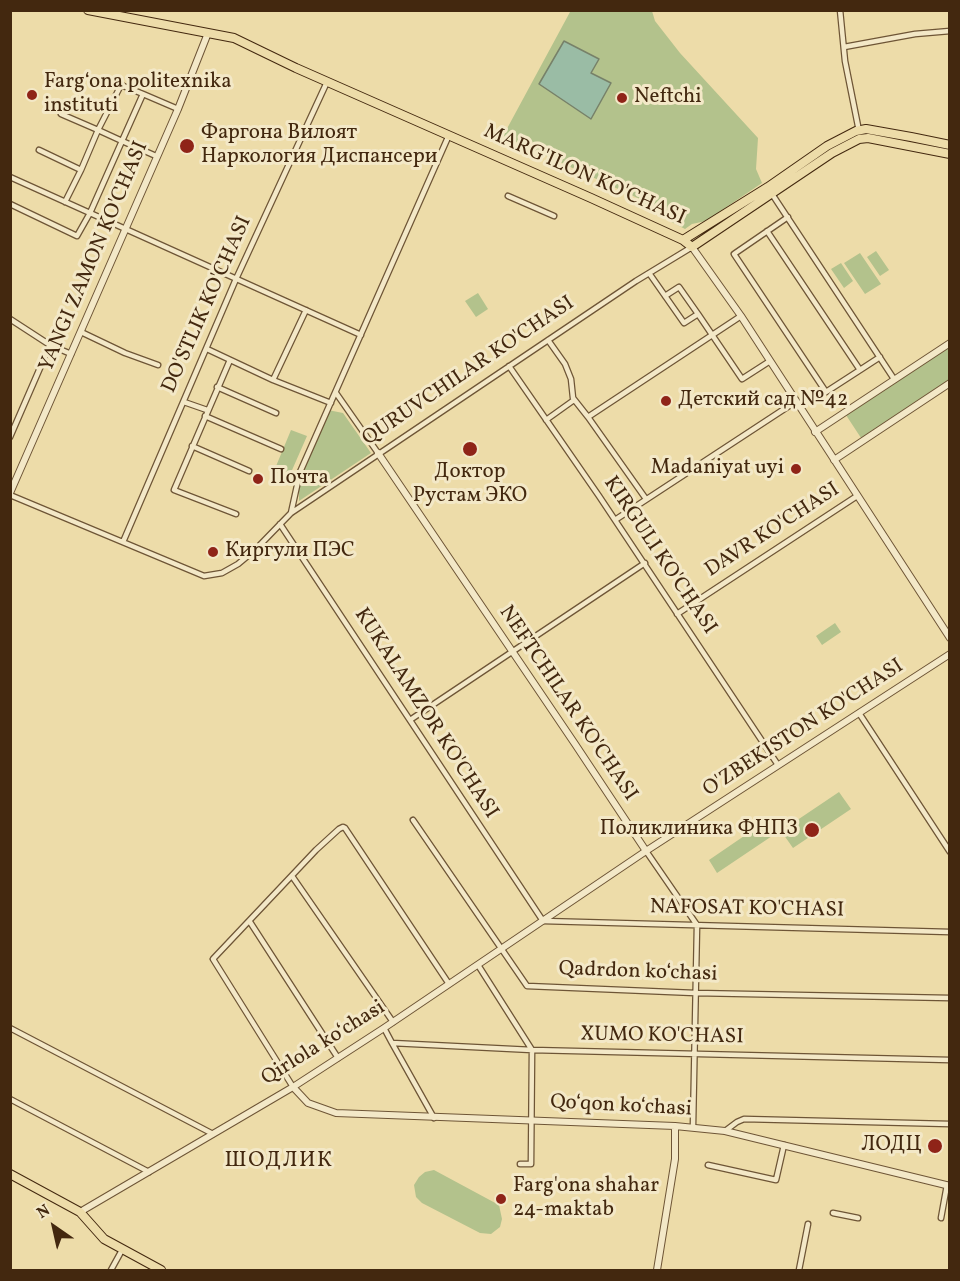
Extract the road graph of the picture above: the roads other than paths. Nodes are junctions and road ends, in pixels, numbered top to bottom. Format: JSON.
{"nodes":[{"id":1,"x":88,"y":10,"type":"edge"},
{"id":2,"x":840,"y":10,"type":"edge"},
{"id":3,"x":950,"y":32,"type":"edge"},
{"id":4,"x":208,"y":33,"type":"junction"},
{"id":5,"x":844,"y":47,"type":"junction"},
{"id":6,"x":327,"y":82,"type":"junction"},
{"id":7,"x":143,"y":94,"type":"junction"},
{"id":8,"x":177,"y":109,"type":"junction"},
{"id":9,"x":61,"y":114,"type":"dead end"},
{"id":10,"x":98,"y":130,"type":"junction"},
{"id":11,"x":859,"y":131,"type":"junction"},
{"id":12,"x":449,"y":135,"type":"junction"},
{"id":13,"x":122,"y":141,"type":"junction"},
{"id":14,"x":950,"y":146,"type":"edge"},
{"id":15,"x":39,"y":150,"type":"dead end"},
{"id":16,"x":950,"y":154,"type":"edge"},
{"id":17,"x":156,"y":156,"type":"junction"},
{"id":18,"x":81,"y":170,"type":"junction"},
{"id":19,"x":10,"y":177,"type":"edge"},
{"id":20,"x":772,"y":194,"type":"junction"},
{"id":21,"x":508,"y":196,"type":"dead end"},
{"id":22,"x":65,"y":202,"type":"junction"},
{"id":23,"x":10,"y":204,"type":"edge"},
{"id":24,"x":90,"y":213,"type":"junction"},
{"id":25,"x":554,"y":216,"type":"dead end"},
{"id":26,"x":788,"y":217,"type":"junction"},
{"id":27,"x":124,"y":229,"type":"junction"},
{"id":28,"x":767,"y":231,"type":"junction"},
{"id":29,"x":683,"y":240,"type":"junction"},
{"id":30,"x":692,"y":247,"type":"junction"},
{"id":31,"x":650,"y":273,"type":"junction"},
{"id":32,"x":236,"y":279,"type":"junction"},
{"id":33,"x":665,"y":296,"type":"junction"},
{"id":34,"x":306,"y":310,"type":"junction"},
{"id":35,"x":698,"y":315,"type":"junction"},
{"id":36,"x":741,"y":316,"type":"junction"},
{"id":37,"x":10,"y":319,"type":"edge"},
{"id":38,"x":81,"y":332,"type":"junction"},
{"id":39,"x":361,"y":335,"type":"junction"},
{"id":40,"x":712,"y":335,"type":"junction"},
{"id":41,"x":548,"y":340,"type":"junction"},
{"id":42,"x":950,"y":342,"type":"edge"},
{"id":43,"x":50,"y":345,"type":"junction"},
{"id":44,"x":207,"y":348,"type":"junction"},
{"id":45,"x":71,"y":354,"type":"junction"},
{"id":46,"x":880,"y":357,"type":"junction"},
{"id":47,"x":230,"y":360,"type":"junction"},
{"id":48,"x":770,"y":362,"type":"junction"},
{"id":49,"x":158,"y":365,"type":"dead end"},
{"id":50,"x":509,"y":366,"type":"junction"},
{"id":51,"x":860,"y":370,"type":"junction"},
{"id":52,"x":894,"y":379,"type":"junction"},
{"id":53,"x":273,"y":380,"type":"junction"},
{"id":54,"x":950,"y":383,"type":"edge"},
{"id":55,"x":218,"y":387,"type":"junction"},
{"id":56,"x":336,"y":393,"type":"junction"},
{"id":57,"x":574,"y":399,"type":"junction"},
{"id":58,"x":184,"y":402,"type":"junction"},
{"id":59,"x":795,"y":402,"type":"junction"},
{"id":60,"x":331,"y":404,"type":"junction"},
{"id":61,"x":207,"y":410,"type":"junction"},
{"id":62,"x":276,"y":413,"type":"dead end"},
{"id":63,"x":205,"y":416,"type":"junction"},
{"id":64,"x":588,"y":417,"type":"junction"},
{"id":65,"x":546,"y":420,"type":"junction"},
{"id":66,"x":815,"y":432,"type":"junction"},
{"id":67,"x":10,"y":437,"type":"edge"},
{"id":68,"x":192,"y":446,"type":"junction"},
{"id":69,"x":281,"y":449,"type":"dead end"},
{"id":70,"x":378,"y":453,"type":"junction"},
{"id":71,"x":834,"y":460,"type":"junction"},
{"id":72,"x":249,"y":471,"type":"dead end"},
{"id":73,"x":10,"y":494,"type":"edge"},
{"id":74,"x":857,"y":496,"type":"junction"},
{"id":75,"x":646,"y":499,"type":"junction"},
{"id":76,"x":291,"y":513,"type":"junction"},
{"id":77,"x":236,"y":514,"type":"dead end"},
{"id":78,"x":615,"y":520,"type":"junction"},
{"id":79,"x":280,"y":524,"type":"junction"},
{"id":80,"x":123,"y":542,"type":"junction"},
{"id":81,"x":645,"y":563,"type":"junction"},
{"id":82,"x":677,"y":614,"type":"junction"},
{"id":83,"x":950,"y":638,"type":"edge"},
{"id":84,"x":513,"y":652,"type":"junction"},
{"id":85,"x":950,"y":654,"type":"edge"},
{"id":86,"x":859,"y":713,"type":"junction"},
{"id":87,"x":410,"y":720,"type":"junction"},
{"id":88,"x":778,"y":765,"type":"junction"},
{"id":89,"x":413,"y":820,"type":"dead end"},
{"id":90,"x":646,"y":851,"type":"junction"},
{"id":91,"x":950,"y":852,"type":"edge"},
{"id":92,"x":292,"y":876,"type":"junction"},
{"id":93,"x":543,"y":921,"type":"junction"},
{"id":94,"x":250,"y":922,"type":"junction"},
{"id":95,"x":697,"y":925,"type":"junction"},
{"id":96,"x":950,"y":932,"type":"edge"},
{"id":97,"x":502,"y":949,"type":"junction"},
{"id":98,"x":478,"y":965,"type":"junction"},
{"id":99,"x":449,"y":984,"type":"junction"},
{"id":100,"x":695,"y":993,"type":"junction"},
{"id":101,"x":950,"y":998,"type":"edge"},
{"id":102,"x":393,"y":1022,"type":"junction"},
{"id":103,"x":10,"y":1028,"type":"edge"},
{"id":104,"x":384,"y":1028,"type":"junction"},
{"id":105,"x":392,"y":1043,"type":"junction"},
{"id":106,"x":532,"y":1050,"type":"junction"},
{"id":107,"x":694,"y":1054,"type":"junction"},
{"id":108,"x":338,"y":1058,"type":"junction"},
{"id":109,"x":950,"y":1060,"type":"edge"},
{"id":110,"x":293,"y":1087,"type":"junction"},
{"id":111,"x":10,"y":1099,"type":"edge"},
{"id":112,"x":434,"y":1118,"type":"junction"},
{"id":113,"x":533,"y":1119,"type":"junction"},
{"id":114,"x":950,"y":1124,"type":"edge"},
{"id":115,"x":675,"y":1125,"type":"junction"},
{"id":116,"x":693,"y":1126,"type":"junction"},
{"id":117,"x":725,"y":1131,"type":"junction"},
{"id":118,"x":213,"y":1134,"type":"junction"},
{"id":119,"x":784,"y":1146,"type":"junction"},
{"id":120,"x":520,"y":1164,"type":"dead end"},
{"id":121,"x":708,"y":1165,"type":"dead end"},
{"id":122,"x":149,"y":1172,"type":"junction"},
{"id":123,"x":10,"y":1174,"type":"edge"},
{"id":124,"x":949,"y":1186,"type":"edge"},
{"id":125,"x":80,"y":1212,"type":"junction"},
{"id":126,"x":833,"y":1213,"type":"dead end"},
{"id":127,"x":858,"y":1218,"type":"dead end"},
{"id":128,"x":941,"y":1218,"type":"dead end"},
{"id":129,"x":808,"y":1224,"type":"dead end"},
{"id":130,"x":122,"y":1250,"type":"junction"},
{"id":131,"x":111,"y":1270,"type":"edge"},
{"id":132,"x":161,"y":1270,"type":"edge"},
{"id":133,"x":657,"y":1270,"type":"edge"},
{"id":134,"x":799,"y":1270,"type":"edge"}],
"edges":[{"from":1,"to":4,"type":"main road","name":"MARG'ILON KO'CHASI"},
{"from":2,"to":5,"type":"street"},
{"from":3,"to":5,"type":"street"},
{"from":4,"to":6,"type":"main road","name":"MARG'ILON KO'CHASI"},
{"from":4,"to":8,"type":"street","name":"YANGI ZAMON KO'CHASI"},
{"from":5,"to":11,"type":"street"},
{"from":6,"to":12,"type":"main road","name":"MARG'ILON KO'CHASI"},
{"from":6,"to":32,"type":"street","name":"DO'STLIK KO'CHASI"},
{"from":7,"to":8,"type":"street"},
{"from":7,"to":10,"type":"street"},
{"from":7,"to":13,"type":"street"},
{"from":8,"to":17,"type":"street","name":"YANGI ZAMON KO'CHASI"},
{"from":9,"to":10,"type":"street"},
{"from":10,"to":13,"type":"street"},
{"from":10,"to":18,"type":"street"},
{"from":11,"to":14,"type":"main road"},
{"from":11,"to":29,"type":"main road"},
{"from":12,"to":29,"type":"main road","name":"MARG'ILON KO'CHASI"},
{"from":12,"to":39,"type":"street"},
{"from":13,"to":17,"type":"street"},
{"from":13,"to":24,"type":"street"},
{"from":15,"to":18,"type":"street"},
{"from":16,"to":20,"type":"main road","name":"QURUVCHILAR KO'CHASI"},
{"from":17,"to":27,"type":"street","name":"YANGI ZAMON KO'CHASI"},
{"from":18,"to":22,"type":"street"},
{"from":19,"to":22,"type":"street"},
{"from":20,"to":26,"type":"street"},
{"from":20,"to":30,"type":"main road","name":"QURUVCHILAR KO'CHASI"},
{"from":21,"to":25,"type":"street"},
{"from":22,"to":24,"type":"street"},
{"from":23,"to":24,"type":"street"},
{"from":24,"to":27,"type":"street"},
{"from":26,"to":28,"type":"street"},
{"from":26,"to":46,"type":"street"},
{"from":27,"to":32,"type":"street"},
{"from":27,"to":38,"type":"street","name":"YANGI ZAMON KO'CHASI"},
{"from":28,"to":51,"type":"street"},
{"from":28,"to":51,"type":"street"},
{"from":29,"to":30,"type":"main road","name":"MARG'ILON KO'CHASI"},
{"from":30,"to":31,"type":"street","name":"QURUVCHILAR KO'CHASI"},
{"from":30,"to":36,"type":"street","name":"MARG'ILON KO'CHASI"},
{"from":31,"to":33,"type":"street"},
{"from":31,"to":41,"type":"street","name":"QURUVCHILAR KO'CHASI"},
{"from":32,"to":34,"type":"street"},
{"from":32,"to":44,"type":"street","name":"DO'STLIK KO'CHASI"},
{"from":33,"to":35,"type":"street"},
{"from":33,"to":35,"type":"street"},
{"from":34,"to":39,"type":"street"},
{"from":34,"to":53,"type":"street"},
{"from":35,"to":40,"type":"street"},
{"from":36,"to":40,"type":"street"},
{"from":36,"to":48,"type":"street","name":"MARG'ILON KO'CHASI"},
{"from":37,"to":43,"type":"street"},
{"from":38,"to":45,"type":"street","name":"YANGI ZAMON KO'CHASI"},
{"from":38,"to":49,"type":"street"},
{"from":39,"to":56,"type":"street"},
{"from":40,"to":48,"type":"street"},
{"from":40,"to":64,"type":"street"},
{"from":41,"to":50,"type":"street","name":"QURUVCHILAR KO'CHASI"},
{"from":41,"to":57,"type":"street"},
{"from":42,"to":52,"type":"street"},
{"from":43,"to":45,"type":"street"},
{"from":43,"to":67,"type":"street"},
{"from":44,"to":47,"type":"street"},
{"from":44,"to":58,"type":"street","name":"DO'STLIK KO'CHASI"},
{"from":45,"to":73,"type":"street","name":"YANGI ZAMON KO'CHASI"},
{"from":46,"to":51,"type":"street"},
{"from":46,"to":52,"type":"street"},
{"from":47,"to":53,"type":"street"},
{"from":47,"to":55,"type":"street"},
{"from":48,"to":59,"type":"street","name":"MARG'ILON KO'CHASI"},
{"from":50,"to":65,"type":"street","name":"KIRGULI KO'CHASI"},
{"from":50,"to":70,"type":"street","name":"QURUVCHILAR KO'CHASI"},
{"from":52,"to":66,"type":"street"},
{"from":53,"to":60,"type":"street"},
{"from":54,"to":71,"type":"street"},
{"from":55,"to":61,"type":"street"},
{"from":55,"to":62,"type":"street"},
{"from":56,"to":60,"type":"street"},
{"from":56,"to":70,"type":"street"},
{"from":57,"to":64,"type":"street"},
{"from":57,"to":65,"type":"street"},
{"from":58,"to":61,"type":"street"},
{"from":58,"to":80,"type":"street","name":"DO'STLIK KO'CHASI"},
{"from":59,"to":66,"type":"street","name":"MARG'ILON KO'CHASI"},
{"from":59,"to":75,"type":"street"},
{"from":60,"to":76,"type":"street"},
{"from":61,"to":63,"type":"street"},
{"from":63,"to":68,"type":"street"},
{"from":63,"to":69,"type":"street"},
{"from":64,"to":75,"type":"street"},
{"from":65,"to":78,"type":"street","name":"KIRGULI KO'CHASI"},
{"from":66,"to":71,"type":"street","name":"MARG'ILON KO'CHASI"},
{"from":68,"to":72,"type":"street"},
{"from":68,"to":77,"type":"street"},
{"from":70,"to":76,"type":"street","name":"QURUVCHILAR KO'CHASI"},
{"from":70,"to":84,"type":"street","name":"NEFTCHILAR KO'CHASI"},
{"from":71,"to":74,"type":"street","name":"MARG'ILON KO'CHASI"},
{"from":73,"to":80,"type":"street","name":"QURUVCHILAR KO'CHASI"},
{"from":74,"to":82,"type":"street","name":"DAVR KO'CHASI"},
{"from":74,"to":83,"type":"street","name":"MARG'ILON KO'CHASI"},
{"from":75,"to":78,"type":"street"},
{"from":76,"to":79,"type":"street","name":"QURUVCHILAR KO'CHASI"},
{"from":78,"to":81,"type":"street","name":"KIRGULI KO'CHASI"},
{"from":79,"to":80,"type":"street","name":"QURUVCHILAR KO'CHASI"},
{"from":79,"to":87,"type":"street","name":"KUKALAMZOR KO'CHASI"},
{"from":81,"to":82,"type":"street","name":"KIRGULI KO'CHASI"},
{"from":81,"to":84,"type":"street"},
{"from":82,"to":88,"type":"street","name":"KIRGULI KO'CHASI"},
{"from":84,"to":87,"type":"street"},
{"from":84,"to":90,"type":"street","name":"NEFTCHILAR KO'CHASI"},
{"from":85,"to":86,"type":"street","name":"O'ZBEKISTON KO'CHASI"},
{"from":86,"to":88,"type":"street","name":"O'ZBEKISTON KO'CHASI"},
{"from":86,"to":91,"type":"street"},
{"from":87,"to":93,"type":"street","name":"KUKALAMZOR KO'CHASI"},
{"from":88,"to":90,"type":"street","name":"O'ZBEKISTON KO'CHASI"},
{"from":89,"to":97,"type":"street","name":"Qadrdon koʻchasi"},
{"from":90,"to":93,"type":"street","name":"Qirlola koʻchasi"},
{"from":90,"to":95,"type":"street","name":"NEFTCHILAR KO'CHASI"},
{"from":92,"to":94,"type":"street"},
{"from":92,"to":99,"type":"street"},
{"from":92,"to":102,"type":"street"},
{"from":93,"to":95,"type":"street","name":"NAFOSAT KO'CHASI"},
{"from":93,"to":97,"type":"street","name":"Qirlola koʻchasi"},
{"from":94,"to":108,"type":"street"},
{"from":94,"to":110,"type":"street"},
{"from":95,"to":96,"type":"street","name":"NAFOSAT KO'CHASI"},
{"from":95,"to":100,"type":"street"},
{"from":97,"to":98,"type":"street","name":"Qirlola koʻchasi"},
{"from":97,"to":100,"type":"street","name":"Qadrdon koʻchasi"},
{"from":98,"to":99,"type":"street","name":"Qirlola koʻchasi"},
{"from":98,"to":106,"type":"street"},
{"from":99,"to":102,"type":"street","name":"Qirlola koʻchasi"},
{"from":100,"to":101,"type":"street","name":"Qadrdon koʻchasi"},
{"from":100,"to":107,"type":"street"},
{"from":102,"to":104,"type":"street","name":"Qirlola koʻchasi"},
{"from":103,"to":118,"type":"street"},
{"from":104,"to":105,"type":"street"},
{"from":104,"to":108,"type":"street","name":"Qirlola koʻchasi"},
{"from":105,"to":106,"type":"street","name":"XUMO KO'CHASI"},
{"from":105,"to":112,"type":"street"},
{"from":106,"to":107,"type":"street","name":"XUMO KO'CHASI"},
{"from":106,"to":113,"type":"street"},
{"from":107,"to":109,"type":"street","name":"XUMO KO'CHASI"},
{"from":107,"to":116,"type":"street"},
{"from":108,"to":110,"type":"street","name":"Qirlola koʻchasi"},
{"from":110,"to":112,"type":"street","name":"Qoʻqon koʻchasi"},
{"from":110,"to":118,"type":"street","name":"Qirlola koʻchasi"},
{"from":111,"to":122,"type":"street"},
{"from":112,"to":113,"type":"street","name":"Qoʻqon koʻchasi"},
{"from":113,"to":115,"type":"street","name":"Qoʻqon koʻchasi"},
{"from":113,"to":120,"type":"street"},
{"from":114,"to":117,"type":"street"},
{"from":115,"to":116,"type":"street","name":"Qoʻqon koʻchasi"},
{"from":115,"to":133,"type":"street"},
{"from":116,"to":117,"type":"street","name":"Qoʻqon koʻchasi"},
{"from":117,"to":119,"type":"street","name":"Qoʻqon koʻchasi"},
{"from":118,"to":122,"type":"street","name":"Qirlola koʻchasi"},
{"from":119,"to":121,"type":"street"},
{"from":119,"to":124,"type":"street","name":"Qoʻqon koʻchasi"},
{"from":122,"to":125,"type":"street","name":"Qirlola koʻchasi"},
{"from":123,"to":125,"type":"main road"},
{"from":124,"to":128,"type":"street"},
{"from":125,"to":130,"type":"main road"},
{"from":126,"to":127,"type":"street"},
{"from":129,"to":134,"type":"street"},
{"from":130,"to":131,"type":"street"},
{"from":130,"to":132,"type":"main road"}]}
